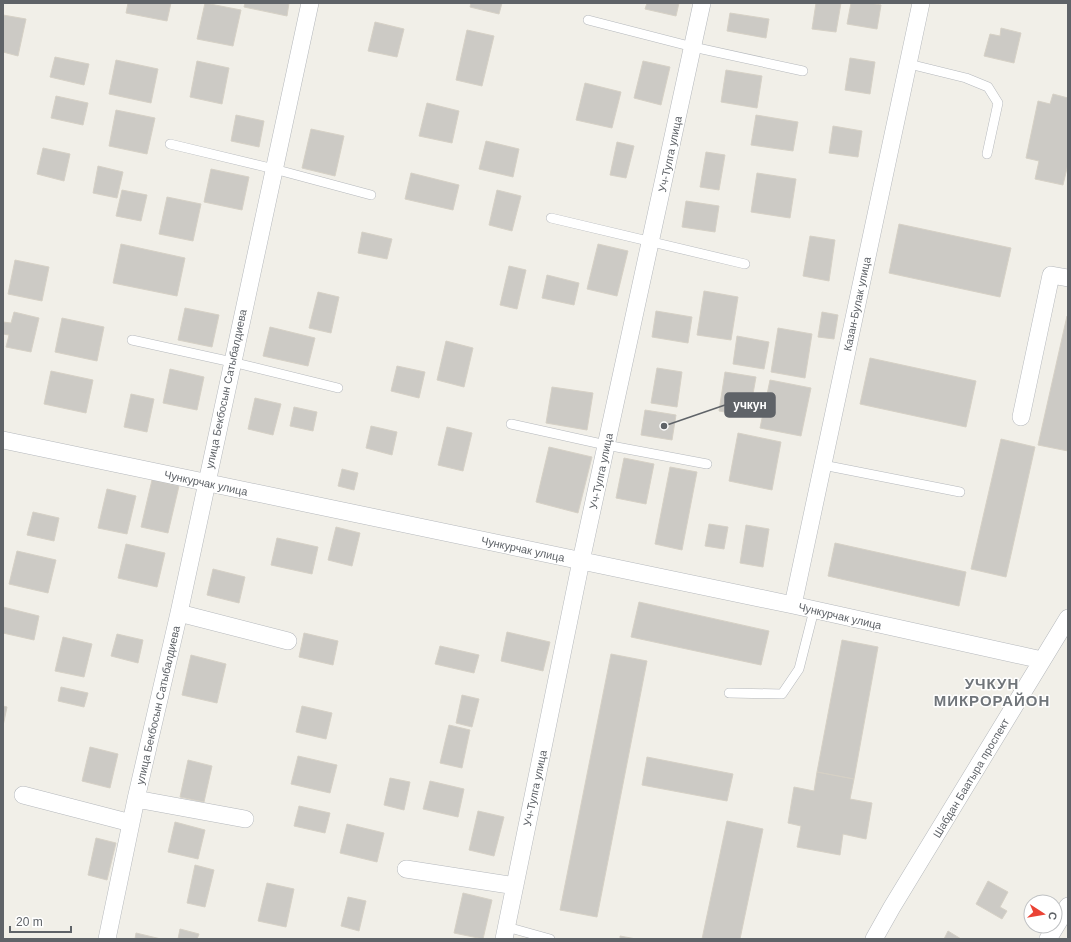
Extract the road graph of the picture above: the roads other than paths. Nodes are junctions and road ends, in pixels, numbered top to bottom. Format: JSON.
{"nodes":[{"id":1,"x":310,"y":3,"type":"edge"},
{"id":2,"x":702,"y":3,"type":"edge"},
{"id":3,"x":922,"y":3,"type":"edge"},
{"id":4,"x":588,"y":20,"type":"dead end"},
{"id":5,"x":693,"y":47,"type":"junction"},
{"id":6,"x":908,"y":64,"type":"junction"},
{"id":7,"x":804,"y":71,"type":"dead end"},
{"id":8,"x":170,"y":144,"type":"dead end"},
{"id":9,"x":987,"y":154,"type":"dead end"},
{"id":10,"x":274,"y":169,"type":"junction"},
{"id":11,"x":371,"y":195,"type":"dead end"},
{"id":12,"x":551,"y":218,"type":"dead end"},
{"id":13,"x":651,"y":241,"type":"junction"},
{"id":14,"x":746,"y":264,"type":"dead end"},
{"id":15,"x":1068,"y":278,"type":"edge"},
{"id":16,"x":132,"y":340,"type":"dead end"},
{"id":17,"x":232,"y":362,"type":"junction"},
{"id":18,"x":338,"y":388,"type":"dead end"},
{"id":19,"x":1020,"y":417,"type":"dead end"},
{"id":20,"x":511,"y":424,"type":"dead end"},
{"id":21,"x":3,"y":440,"type":"edge"},
{"id":22,"x":606,"y":445,"type":"junction"},
{"id":23,"x":707,"y":464,"type":"dead end"},
{"id":24,"x":822,"y":465,"type":"junction"},
{"id":25,"x":206,"y":484,"type":"junction"},
{"id":26,"x":960,"y":492,"type":"dead end"},
{"id":27,"x":581,"y":561,"type":"junction"},
{"id":28,"x":793,"y":605,"type":"junction"},
{"id":29,"x":814,"y":610,"type":"junction"},
{"id":30,"x":179,"y":613,"type":"junction"},
{"id":31,"x":1068,"y":618,"type":"edge"},
{"id":32,"x":288,"y":641,"type":"dead end"},
{"id":33,"x":1042,"y":660,"type":"junction"},
{"id":34,"x":729,"y":693,"type":"dead end"},
{"id":35,"x":22,"y":795,"type":"dead end"},
{"id":36,"x":136,"y":799,"type":"junction"},
{"id":37,"x":245,"y":819,"type":"dead end"},
{"id":38,"x":131,"y":823,"type":"junction"},
{"id":39,"x":406,"y":869,"type":"dead end"},
{"id":40,"x":515,"y":886,"type":"junction"},
{"id":41,"x":1068,"y":906,"type":"edge"},
{"id":42,"x":505,"y":933,"type":"edge"},
{"id":43,"x":108,"y":939,"type":"edge"},
{"id":44,"x":550,"y":939,"type":"edge"},
{"id":45,"x":874,"y":939,"type":"edge"},
{"id":46,"x":1048,"y":939,"type":"edge"}],
"edges":[{"from":1,"to":10,"type":"street","name":"улица Бекбосын Сатыбалдиева"},
{"from":2,"to":5,"type":"street","name":"Уч-Тулга улица"},
{"from":3,"to":6,"type":"street","name":"Казан-Булак улица"},
{"from":4,"to":5,"type":"lane"},
{"from":5,"to":7,"type":"lane"},
{"from":5,"to":13,"type":"street","name":"Уч-Тулга улица"},
{"from":6,"to":9,"type":"lane"},
{"from":6,"to":24,"type":"street","name":"Казан-Булак улица"},
{"from":8,"to":10,"type":"lane"},
{"from":10,"to":11,"type":"lane"},
{"from":10,"to":17,"type":"street","name":"улица Бекбосын Сатыбалдиева"},
{"from":12,"to":13,"type":"lane"},
{"from":13,"to":14,"type":"lane"},
{"from":13,"to":22,"type":"street","name":"Уч-Тулга улица"},
{"from":15,"to":19,"type":"street"},
{"from":16,"to":17,"type":"lane"},
{"from":17,"to":18,"type":"lane"},
{"from":17,"to":25,"type":"street","name":"улица Бекбосын Сатыбалдиева"},
{"from":20,"to":22,"type":"lane"},
{"from":21,"to":25,"type":"street","name":"Чункурчак улица"},
{"from":22,"to":23,"type":"lane"},
{"from":22,"to":27,"type":"street","name":"Уч-Тулга улица"},
{"from":24,"to":26,"type":"lane"},
{"from":24,"to":28,"type":"street","name":"Казан-Булак улица"},
{"from":25,"to":27,"type":"street","name":"Чункурчак улица"},
{"from":25,"to":30,"type":"street","name":"улица Бекбосын Сатыбалдиева"},
{"from":27,"to":28,"type":"street","name":"Чункурчак улица"},
{"from":27,"to":40,"type":"street","name":"Уч-Тулга улица"},
{"from":28,"to":29,"type":"street","name":"Чункурчак улица"},
{"from":29,"to":33,"type":"street","name":"Чункурчак улица"},
{"from":29,"to":34,"type":"lane"},
{"from":30,"to":32,"type":"street"},
{"from":30,"to":36,"type":"street","name":"улица Бекбосын Сатыбалдиева"},
{"from":31,"to":33,"type":"street","name":"Шабдан Баатыра проспект"},
{"from":33,"to":45,"type":"street","name":"Шабдан Баатыра проспект"},
{"from":35,"to":38,"type":"street"},
{"from":36,"to":37,"type":"street"},
{"from":36,"to":38,"type":"street","name":"улица Бекбосын Сатыбалдиева"},
{"from":38,"to":43,"type":"street","name":"улица Бекбосын Сатыбалдиева"},
{"from":39,"to":40,"type":"street"},
{"from":40,"to":42,"type":"street","name":"Уч-Тулга улица"},
{"from":41,"to":46,"type":"street"},
{"from":42,"to":44,"type":"lane"}]}
